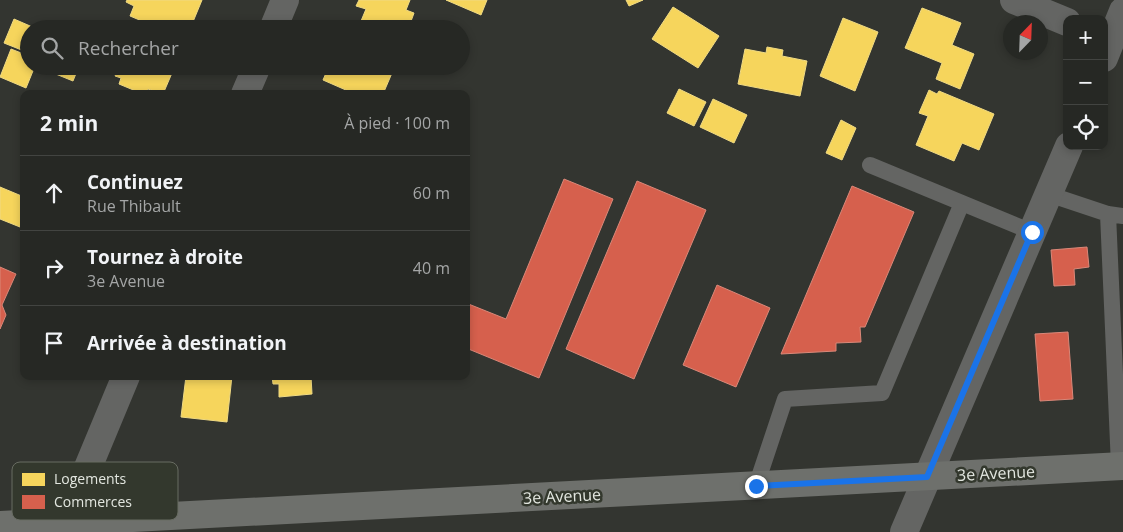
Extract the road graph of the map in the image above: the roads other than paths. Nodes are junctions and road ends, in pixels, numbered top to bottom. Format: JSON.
{"nodes":[{"id":1,"x":285,"y":0,"type":"edge"},
{"id":2,"x":1014,"y":0,"type":"edge"},
{"id":3,"x":1123,"y":11,"type":"edge"},
{"id":4,"x":277,"y":20,"type":"edge"},
{"id":5,"x":1063,"y":20,"type":"edge"},
{"id":6,"x":1108,"y":42,"type":"edge"},
{"id":7,"x":253,"y":75,"type":"edge"},
{"id":8,"x":247,"y":90,"type":"edge"},
{"id":9,"x":1067,"y":150,"type":"edge"},
{"id":10,"x":870,"y":165,"type":"dead end"},
{"id":11,"x":1048,"y":194,"type":"junction"},
{"id":12,"x":962,"y":203,"type":"junction"},
{"id":13,"x":1116,"y":215,"type":"edge"},
{"id":14,"x":1032,"y":232,"type":"junction"},
{"id":15,"x":124,"y":380,"type":"edge"},
{"id":16,"x":90,"y":462,"type":"edge"},
{"id":17,"x":1121,"y":466,"type":"edge"},
{"id":18,"x":927,"y":477,"type":"junction"},
{"id":19,"x":756,"y":486,"type":"junction"},
{"id":20,"x":178,"y":516,"type":"edge"},
{"id":21,"x":101,"y":520,"type":"edge"},
{"id":22,"x":82,"y":521,"type":"joint"},
{"id":23,"x":0,"y":525,"type":"edge"},
{"id":24,"x":904,"y":532,"type":"edge"}],
"edges":[{"from":1,"to":4,"type":"street"},
{"from":2,"to":5,"type":"street"},
{"from":3,"to":6,"type":"street"},
{"from":7,"to":8,"type":"street"},
{"from":9,"to":11,"type":"street"},
{"from":10,"to":12,"type":"lane"},
{"from":11,"to":13,"type":"lane"},
{"from":11,"to":14,"type":"street"},
{"from":12,"to":14,"type":"lane"},
{"from":12,"to":19,"type":"lane"},
{"from":13,"to":17,"type":"lane"},
{"from":14,"to":18,"type":"street"},
{"from":15,"to":16,"type":"street"},
{"from":17,"to":18,"type":"main road","name":"3e Avenue"},
{"from":18,"to":19,"type":"main road","name":"3e Avenue"},
{"from":18,"to":24,"type":"street"},
{"from":19,"to":20,"type":"main road","name":"3e Avenue"},
{"from":21,"to":22,"type":"main road","name":"3e Avenue"},
{"from":22,"to":23,"type":"main road","name":"3e Avenue"}]}
